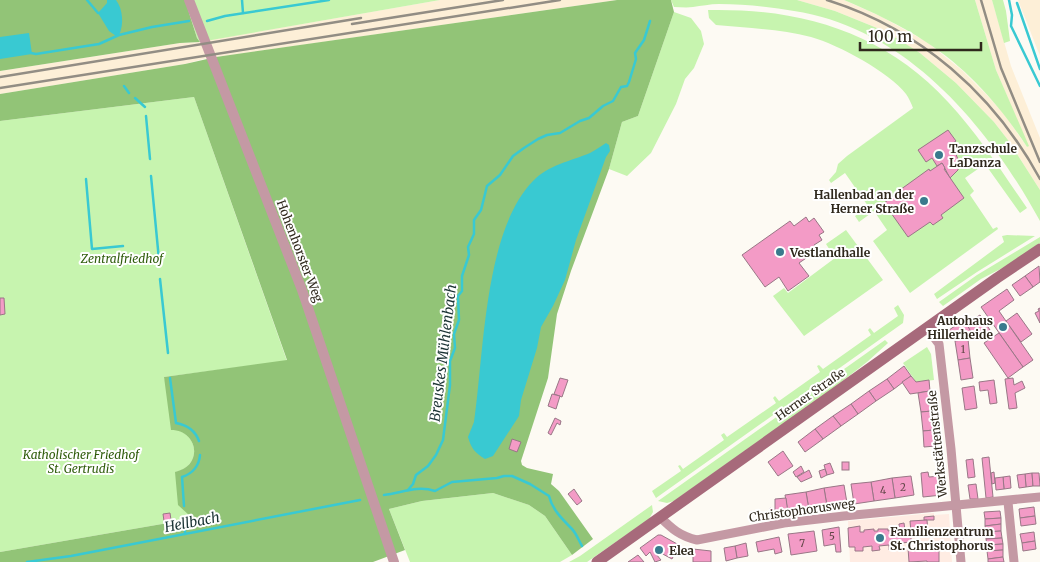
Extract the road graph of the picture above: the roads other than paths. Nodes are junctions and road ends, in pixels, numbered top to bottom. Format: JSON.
{"nodes":[{"id":1,"x":189,"y":0,"type":"edge"},
{"id":2,"x":1040,"y":249,"type":"edge"},
{"id":3,"x":927,"y":328,"type":"junction"},
{"id":4,"x":1040,"y":498,"type":"edge"},
{"id":5,"x":1008,"y":502,"type":"junction"},
{"id":6,"x":956,"y":506,"type":"junction"},
{"id":7,"x":378,"y":515,"type":"junction"},
{"id":8,"x":660,"y":517,"type":"junction"},
{"id":9,"x":394,"y":562,"type":"edge"},
{"id":10,"x":399,"y":562,"type":"edge"},
{"id":11,"x":596,"y":562,"type":"edge"},
{"id":12,"x":961,"y":562,"type":"edge"},
{"id":13,"x":1014,"y":562,"type":"edge"}],
"edges":[{"from":1,"to":7,"type":"street","name":"Hohenhorster Weg"},
{"from":2,"to":3,"type":"main road","name":"Herner Straße"},
{"from":3,"to":6,"type":"street","name":"Werkstättenstraße"},
{"from":3,"to":8,"type":"main road","name":"Herner Straße"},
{"from":4,"to":5,"type":"street","name":"Christophorusweg"},
{"from":5,"to":6,"type":"street","name":"Christophorusweg"},
{"from":5,"to":13,"type":"street"},
{"from":6,"to":8,"type":"street","name":"Christophorusweg"},
{"from":6,"to":12,"type":"street","name":"Werkstättenstraße"},
{"from":7,"to":9,"type":"street","name":"Hohenhorster Weg"},
{"from":7,"to":10,"type":"street","name":"Hohenhorster Weg"},
{"from":8,"to":11,"type":"main road","name":"Herner Straße"}]}
